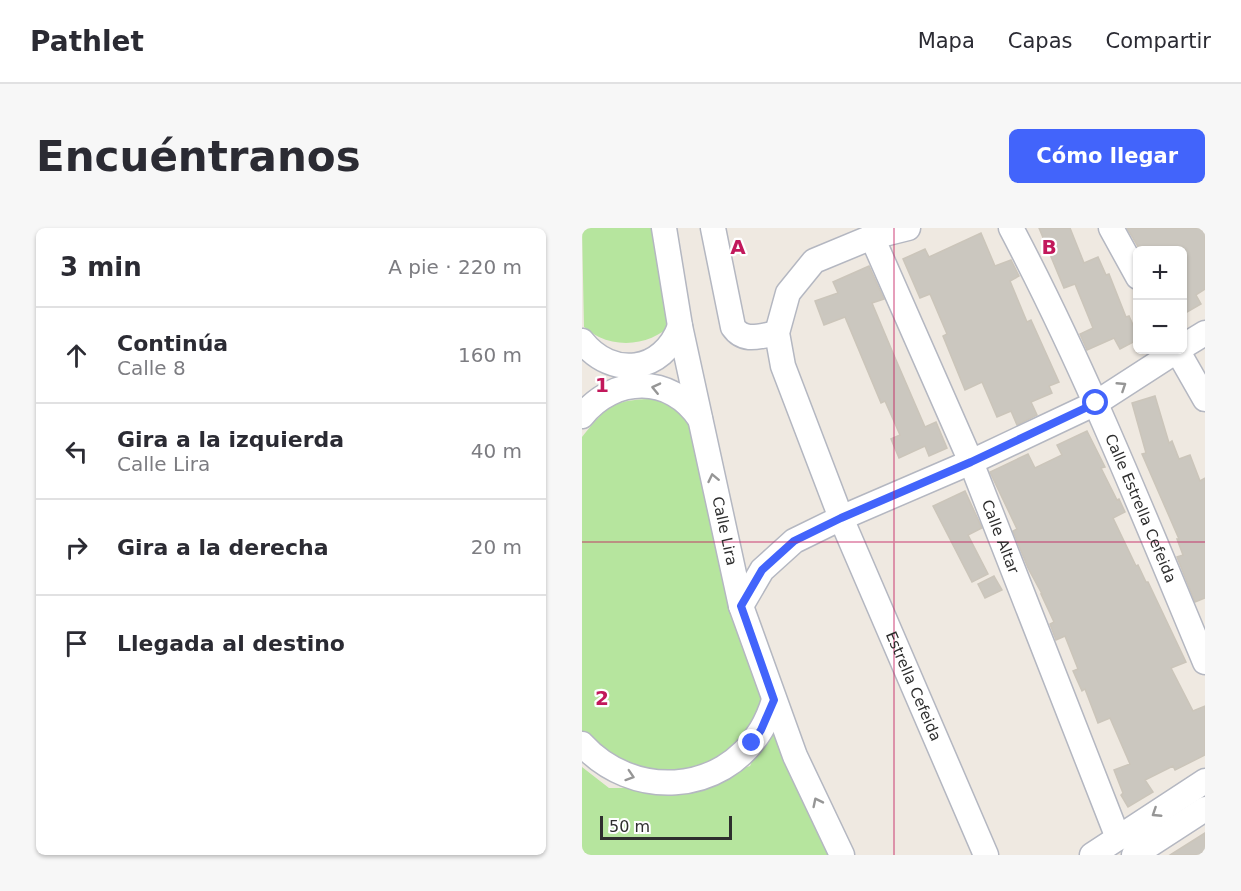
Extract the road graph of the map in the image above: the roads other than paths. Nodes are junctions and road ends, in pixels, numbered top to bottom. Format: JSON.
{"nodes":[{"id":1,"x":664,"y":228,"type":"edge"},
{"id":2,"x":713,"y":228,"type":"edge"},
{"id":3,"x":908,"y":228,"type":"edge"},
{"id":4,"x":1011,"y":228,"type":"edge"},
{"id":5,"x":1111,"y":228,"type":"edge"},
{"id":6,"x":872,"y":237,"type":"junction"},
{"id":7,"x":1133,"y":269,"type":"edge"},
{"id":8,"x":680,"y":326,"type":"junction"},
{"id":9,"x":777,"y":333,"type":"junction"},
{"id":10,"x":1205,"y":333,"type":"edge"},
{"id":11,"x":582,"y":341,"type":"edge"},
{"id":12,"x":1187,"y":344,"type":"edge"},
{"id":13,"x":1171,"y":354,"type":"edge"},
{"id":14,"x":1179,"y":354,"type":"edge"},
{"id":15,"x":1205,"y":399,"type":"edge"},
{"id":16,"x":1096,"y":403,"type":"junction"},
{"id":17,"x":582,"y":416,"type":"edge"},
{"id":18,"x":701,"y":421,"type":"junction"},
{"id":19,"x":971,"y":462,"type":"junction"},
{"id":20,"x":841,"y":518,"type":"junction"},
{"id":21,"x":741,"y":606,"type":"junction"},
{"id":22,"x":1205,"y":662,"type":"edge"},
{"id":23,"x":774,"y":700,"type":"junction"},
{"id":24,"x":582,"y":744,"type":"edge"},
{"id":25,"x":1205,"y":781,"type":"edge"},
{"id":26,"x":1205,"y":809,"type":"edge"},
{"id":27,"x":1126,"y":846,"type":"edge"},
{"id":28,"x":842,"y":855,"type":"edge"},
{"id":29,"x":986,"y":855,"type":"edge"},
{"id":30,"x":1092,"y":855,"type":"edge"}],
"edges":[{"from":1,"to":8,"type":"street","name":"Calle Lira"},
{"from":2,"to":9,"type":"street"},
{"from":3,"to":6,"type":"street"},
{"from":4,"to":16,"type":"street","name":"Calle Estrella Cefeida"},
{"from":5,"to":7,"type":"street"},
{"from":6,"to":9,"type":"street"},
{"from":6,"to":19,"type":"street","name":"Calle Altar"},
{"from":8,"to":11,"type":"street"},
{"from":8,"to":18,"type":"street","name":"Calle Lira"},
{"from":9,"to":20,"type":"street"},
{"from":10,"to":12,"type":"street"},
{"from":16,"to":13,"type":"street","one_way":true},
{"from":14,"to":15,"type":"street"},
{"from":16,"to":19,"type":"street"},
{"from":16,"to":22,"type":"street","name":"Calle Estrella Cefeida"},
{"from":18,"to":17,"type":"street","one_way":true},
{"from":21,"to":18,"type":"street","name":"Calle Lira","one_way":true},
{"from":19,"to":20,"type":"street"},
{"from":19,"to":27,"type":"street","name":"Calle Altar"},
{"from":20,"to":21,"type":"street"},
{"from":20,"to":29,"type":"street","name":"Estrella Cefeida"},
{"from":21,"to":23,"type":"street","name":"Calle Lira"},
{"from":24,"to":23,"type":"street","one_way":true},
{"from":28,"to":23,"type":"street","name":"Calle Lira","one_way":true},
{"from":25,"to":27,"type":"street","one_way":true},
{"from":26,"to":27,"type":"street"},
{"from":27,"to":30,"type":"street"}]}
